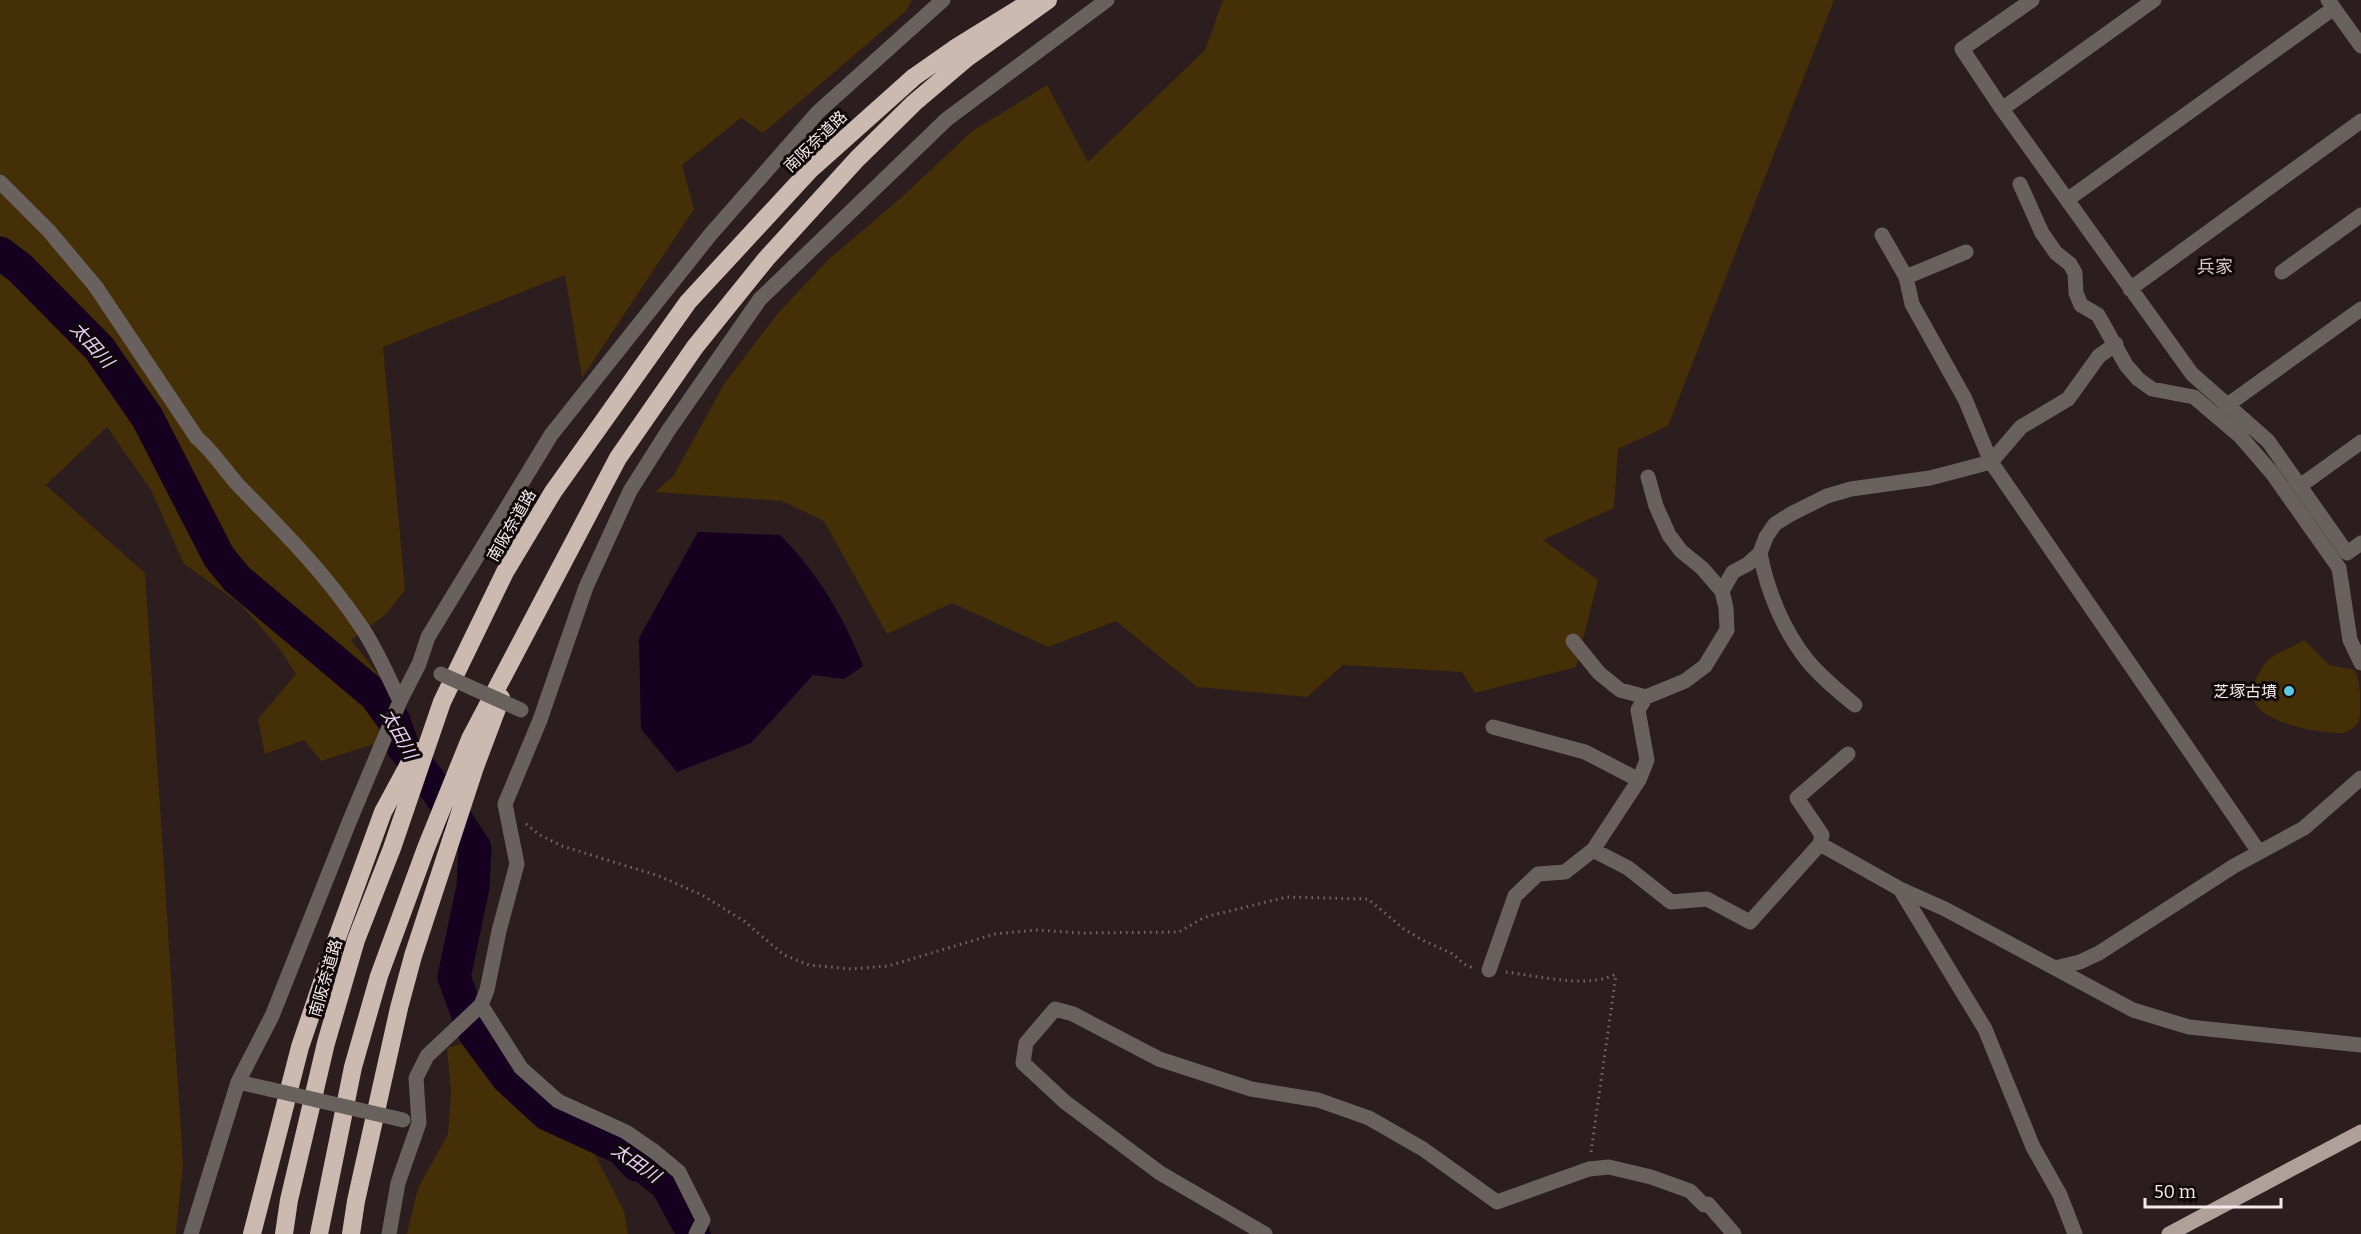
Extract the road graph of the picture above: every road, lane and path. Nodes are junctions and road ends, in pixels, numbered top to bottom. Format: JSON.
{"nodes":[{"id":1,"x":943,"y":0,"type":"edge"},
{"id":2,"x":1033,"y":0,"type":"edge"},
{"id":3,"x":1048,"y":0,"type":"edge"},
{"id":4,"x":1107,"y":0,"type":"edge"},
{"id":5,"x":2032,"y":0,"type":"edge"},
{"id":6,"x":2154,"y":0,"type":"edge"},
{"id":7,"x":2331,"y":4,"type":"edge"},
{"id":8,"x":2361,"y":46,"type":"edge"},
{"id":9,"x":2002,"y":109,"type":"junction"},
{"id":10,"x":2361,"y":121,"type":"edge"},
{"id":11,"x":0,"y":182,"type":"edge"},
{"id":12,"x":2020,"y":184,"type":"dead end"},
{"id":13,"x":2067,"y":200,"type":"junction"},
{"id":14,"x":2361,"y":215,"type":"edge"},
{"id":15,"x":1882,"y":235,"type":"dead end"},
{"id":16,"x":1966,"y":252,"type":"dead end"},
{"id":17,"x":2282,"y":272,"type":"dead end"},
{"id":18,"x":1906,"y":277,"type":"junction"},
{"id":19,"x":2130,"y":289,"type":"junction"},
{"id":20,"x":2361,"y":309,"type":"edge"},
{"id":21,"x":2116,"y":344,"type":"junction"},
{"id":22,"x":2226,"y":406,"type":"junction"},
{"id":23,"x":2361,"y":442,"type":"edge"},
{"id":24,"x":1991,"y":462,"type":"junction"},
{"id":25,"x":1648,"y":477,"type":"dead end"},
{"id":26,"x":2300,"y":486,"type":"junction"},
{"id":27,"x":2361,"y":543,"type":"edge"},
{"id":28,"x":1760,"y":553,"type":"junction"},
{"id":29,"x":1722,"y":591,"type":"junction"},
{"id":30,"x":1573,"y":641,"type":"dead end"},
{"id":31,"x":518,"y":647,"type":"junction"},
{"id":32,"x":2361,"y":663,"type":"edge"},
{"id":33,"x":419,"y":664,"type":"junction"},
{"id":34,"x":1646,"y":697,"type":"junction"},
{"id":35,"x":400,"y":701,"type":"junction"},
{"id":36,"x":442,"y":702,"type":"junction"},
{"id":37,"x":1855,"y":705,"type":"dead end"},
{"id":38,"x":540,"y":720,"type":"junction"},
{"id":39,"x":1493,"y":728,"type":"dead end"},
{"id":40,"x":1848,"y":754,"type":"dead end"},
{"id":41,"x":2361,"y":778,"type":"edge"},
{"id":42,"x":1639,"y":780,"type":"junction"},
{"id":43,"x":507,"y":808,"type":"junction"},
{"id":44,"x":1820,"y":844,"type":"junction"},
{"id":45,"x":1593,"y":850,"type":"junction"},
{"id":46,"x":2259,"y":852,"type":"junction"},
{"id":47,"x":1900,"y":889,"type":"junction"},
{"id":48,"x":2055,"y":968,"type":"junction"},
{"id":49,"x":1490,"y":970,"type":"junction"},
{"id":50,"x":482,"y":1005,"type":"junction"},
{"id":51,"x":2361,"y":1045,"type":"edge"},
{"id":52,"x":237,"y":1082,"type":"junction"},
{"id":53,"x":419,"y":1123,"type":"junction"},
{"id":54,"x":2361,"y":1132,"type":"edge"},
{"id":55,"x":1588,"y":1169,"type":"junction"},
{"id":56,"x":191,"y":1234,"type":"edge"},
{"id":57,"x":252,"y":1234,"type":"edge"},
{"id":58,"x":284,"y":1234,"type":"edge"},
{"id":59,"x":319,"y":1234,"type":"edge"},
{"id":60,"x":351,"y":1234,"type":"edge"},
{"id":61,"x":388,"y":1234,"type":"edge"},
{"id":62,"x":696,"y":1234,"type":"edge"},
{"id":63,"x":1265,"y":1234,"type":"edge"},
{"id":64,"x":1734,"y":1234,"type":"edge"},
{"id":65,"x":2075,"y":1234,"type":"edge"},
{"id":66,"x":2169,"y":1234,"type":"edge"}],
"edges":[{"from":1,"to":33,"type":"street"},
{"from":2,"to":36,"type":"highway","name":"南阪奈道路"},
{"from":3,"to":31,"type":"highway"},
{"from":4,"to":38,"type":"street"},
{"from":5,"to":9,"type":"street"},
{"from":6,"to":9,"type":"street"},
{"from":7,"to":8,"type":"street"},
{"from":7,"to":13,"type":"street"},
{"from":9,"to":13,"type":"street"},
{"from":10,"to":19,"type":"street"},
{"from":11,"to":35,"type":"street"},
{"from":12,"to":21,"type":"street"},
{"from":13,"to":19,"type":"street"},
{"from":14,"to":17,"type":"street"},
{"from":15,"to":18,"type":"street"},
{"from":16,"to":18,"type":"street"},
{"from":18,"to":24,"type":"street"},
{"from":19,"to":22,"type":"street"},
{"from":20,"to":22,"type":"street"},
{"from":21,"to":24,"type":"street"},
{"from":21,"to":32,"type":"street"},
{"from":22,"to":26,"type":"street"},
{"from":23,"to":26,"type":"street"},
{"from":24,"to":28,"type":"street"},
{"from":24,"to":46,"type":"street"},
{"from":25,"to":29,"type":"street"},
{"from":26,"to":27,"type":"street"},
{"from":28,"to":29,"type":"street"},
{"from":28,"to":37,"type":"street"},
{"from":29,"to":34,"type":"street"},
{"from":30,"to":34,"type":"street"},
{"from":31,"to":59,"type":"highway"},
{"from":31,"to":60,"type":"highway"},
{"from":33,"to":35,"type":"street"},
{"from":33,"to":38,"type":"street","bridge":true},
{"from":34,"to":42,"type":"street"},
{"from":35,"to":52,"type":"street"},
{"from":36,"to":57,"type":"highway"},
{"from":36,"to":58,"type":"highway","name":"南阪奈道路"},
{"from":38,"to":43,"type":"street"},
{"from":39,"to":42,"type":"street"},
{"from":40,"to":44,"type":"street"},
{"from":41,"to":46,"type":"street"},
{"from":42,"to":45,"type":"street"},
{"from":43,"to":49,"type":"path"},
{"from":43,"to":50,"type":"street"},
{"from":44,"to":45,"type":"street"},
{"from":44,"to":47,"type":"street"},
{"from":45,"to":49,"type":"street"},
{"from":46,"to":48,"type":"street"},
{"from":47,"to":48,"type":"street"},
{"from":47,"to":65,"type":"street"},
{"from":48,"to":51,"type":"street"},
{"from":49,"to":55,"type":"path"},
{"from":50,"to":53,"type":"street"},
{"from":50,"to":62,"type":"street"},
{"from":52,"to":53,"type":"street","bridge":true},
{"from":52,"to":56,"type":"street"},
{"from":53,"to":61,"type":"street"},
{"from":54,"to":66,"type":"main road"},
{"from":55,"to":63,"type":"street"},
{"from":55,"to":64,"type":"street"}]}
